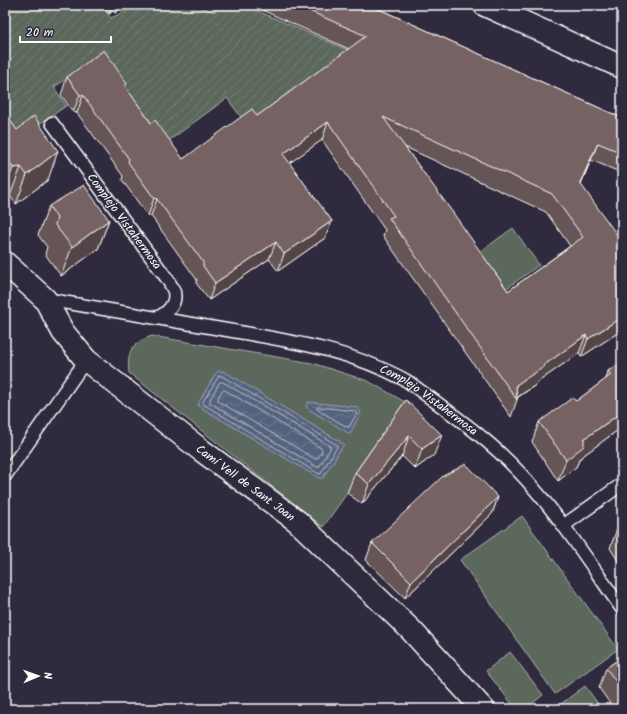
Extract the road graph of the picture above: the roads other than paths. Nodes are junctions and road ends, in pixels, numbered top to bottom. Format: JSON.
{"nodes":[{"id":1,"x":485,"y":5,"type":"edge"},
{"id":2,"x":622,"y":67,"type":"edge"},
{"id":3,"x":52,"y":123,"type":"dead end"},
{"id":4,"x":5,"y":263,"type":"edge"},
{"id":5,"x":45,"y":299,"type":"junction"},
{"id":6,"x":156,"y":318,"type":"junction"},
{"id":7,"x":86,"y":360,"type":"junction"},
{"id":8,"x":5,"y":476,"type":"edge"},
{"id":9,"x":622,"y":484,"type":"edge"},
{"id":10,"x":563,"y":526,"type":"junction"},
{"id":11,"x":622,"y":609,"type":"edge"},
{"id":12,"x":483,"y":709,"type":"edge"}],
"edges":[{"from":1,"to":2,"type":"street"},
{"from":3,"to":6,"type":"lane","name":"Complejo Vistahermosa"},
{"from":4,"to":5,"type":"street","name":"Camí Vell de Sant Joan"},
{"from":5,"to":6,"type":"lane","name":"Complejo Vistahermosa"},
{"from":5,"to":7,"type":"street","name":"Camí Vell de Sant Joan"},
{"from":6,"to":10,"type":"lane","name":"Complejo Vistahermosa"},
{"from":7,"to":8,"type":"lane"},
{"from":7,"to":12,"type":"street","name":"Camí Vell de Sant Joan"},
{"from":9,"to":10,"type":"lane"},
{"from":10,"to":11,"type":"lane","name":"Complejo Vistahermosa"}]}
